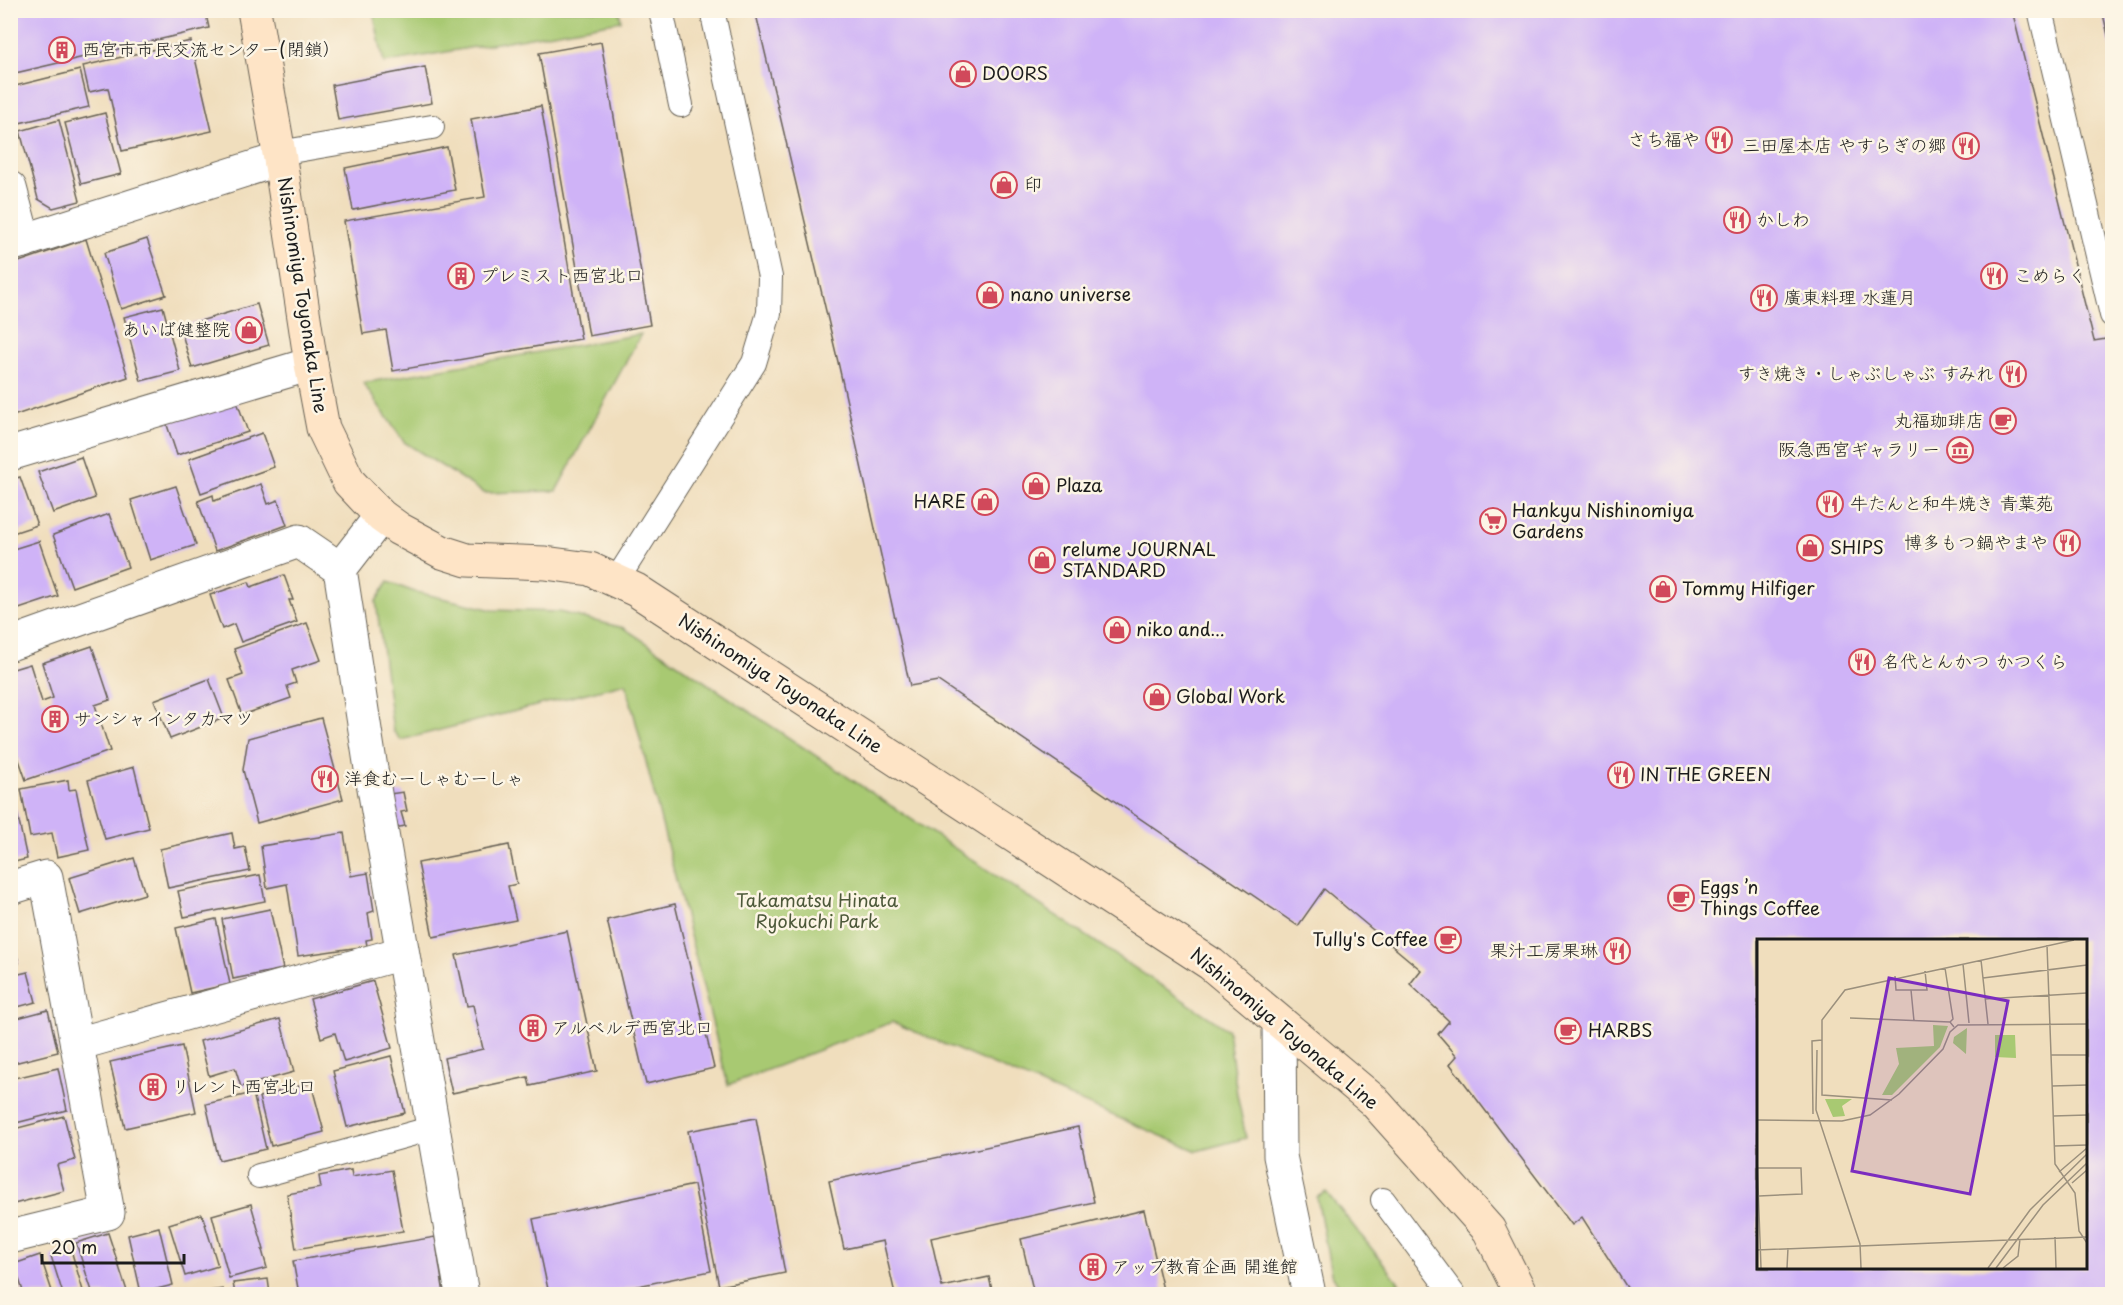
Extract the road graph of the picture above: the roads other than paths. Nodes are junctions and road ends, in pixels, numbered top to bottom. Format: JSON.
{"nodes":[{"id":1,"x":254,"y":10,"type":"edge"},
{"id":2,"x":661,"y":10,"type":"edge"},
{"id":3,"x":712,"y":10,"type":"edge"},
{"id":4,"x":2040,"y":10,"type":"edge"},
{"id":5,"x":681,"y":105,"type":"dead end"},
{"id":6,"x":432,"y":127,"type":"dead end"},
{"id":7,"x":279,"y":156,"type":"junction"},
{"id":8,"x":10,"y":188,"type":"edge"},
{"id":9,"x":17,"y":243,"type":"edge"},
{"id":10,"x":2112,"y":315,"type":"edge"},
{"id":11,"x":311,"y":364,"type":"junction"},
{"id":12,"x":10,"y":454,"type":"edge"},
{"id":13,"x":381,"y":516,"type":"junction"},
{"id":14,"x":340,"y":569,"type":"junction"},
{"id":15,"x":616,"y":581,"type":"junction"},
{"id":16,"x":10,"y":644,"type":"edge"},
{"id":17,"x":10,"y":888,"type":"edge"},
{"id":18,"x":402,"y":953,"type":"junction"},
{"id":19,"x":1279,"y":1022,"type":"junction"},
{"id":20,"x":77,"y":1044,"type":"junction"},
{"id":21,"x":433,"y":1128,"type":"junction"},
{"id":22,"x":259,"y":1176,"type":"dead end"},
{"id":23,"x":1383,"y":1200,"type":"dead end"},
{"id":24,"x":10,"y":1237,"type":"edge"},
{"id":25,"x":462,"y":1294,"type":"edge"},
{"id":26,"x":1309,"y":1294,"type":"edge"},
{"id":27,"x":1453,"y":1294,"type":"edge"},
{"id":28,"x":1521,"y":1294,"type":"edge"}],
"edges":[{"from":1,"to":7,"type":"main road","name":"Nishinomiya Toyonaka Line"},
{"from":2,"to":5,"type":"lane"},
{"from":3,"to":15,"type":"lane"},
{"from":4,"to":10,"type":"lane"},
{"from":6,"to":7,"type":"lane"},
{"from":7,"to":9,"type":"street"},
{"from":7,"to":11,"type":"main road","name":"Nishinomiya Toyonaka Line"},
{"from":8,"to":9,"type":"street"},
{"from":11,"to":12,"type":"street"},
{"from":11,"to":13,"type":"main road","name":"Nishinomiya Toyonaka Line"},
{"from":13,"to":14,"type":"street"},
{"from":13,"to":15,"type":"main road","name":"Nishinomiya Toyonaka Line"},
{"from":14,"to":16,"type":"street"},
{"from":14,"to":18,"type":"street"},
{"from":15,"to":19,"type":"main road","name":"Nishinomiya Toyonaka Line"},
{"from":17,"to":20,"type":"street"},
{"from":18,"to":20,"type":"street"},
{"from":18,"to":21,"type":"street"},
{"from":19,"to":26,"type":"street"},
{"from":19,"to":28,"type":"main road","name":"Nishinomiya Toyonaka Line"},
{"from":20,"to":24,"type":"street"},
{"from":21,"to":22,"type":"lane"},
{"from":21,"to":25,"type":"street"},
{"from":23,"to":27,"type":"lane"}]}
